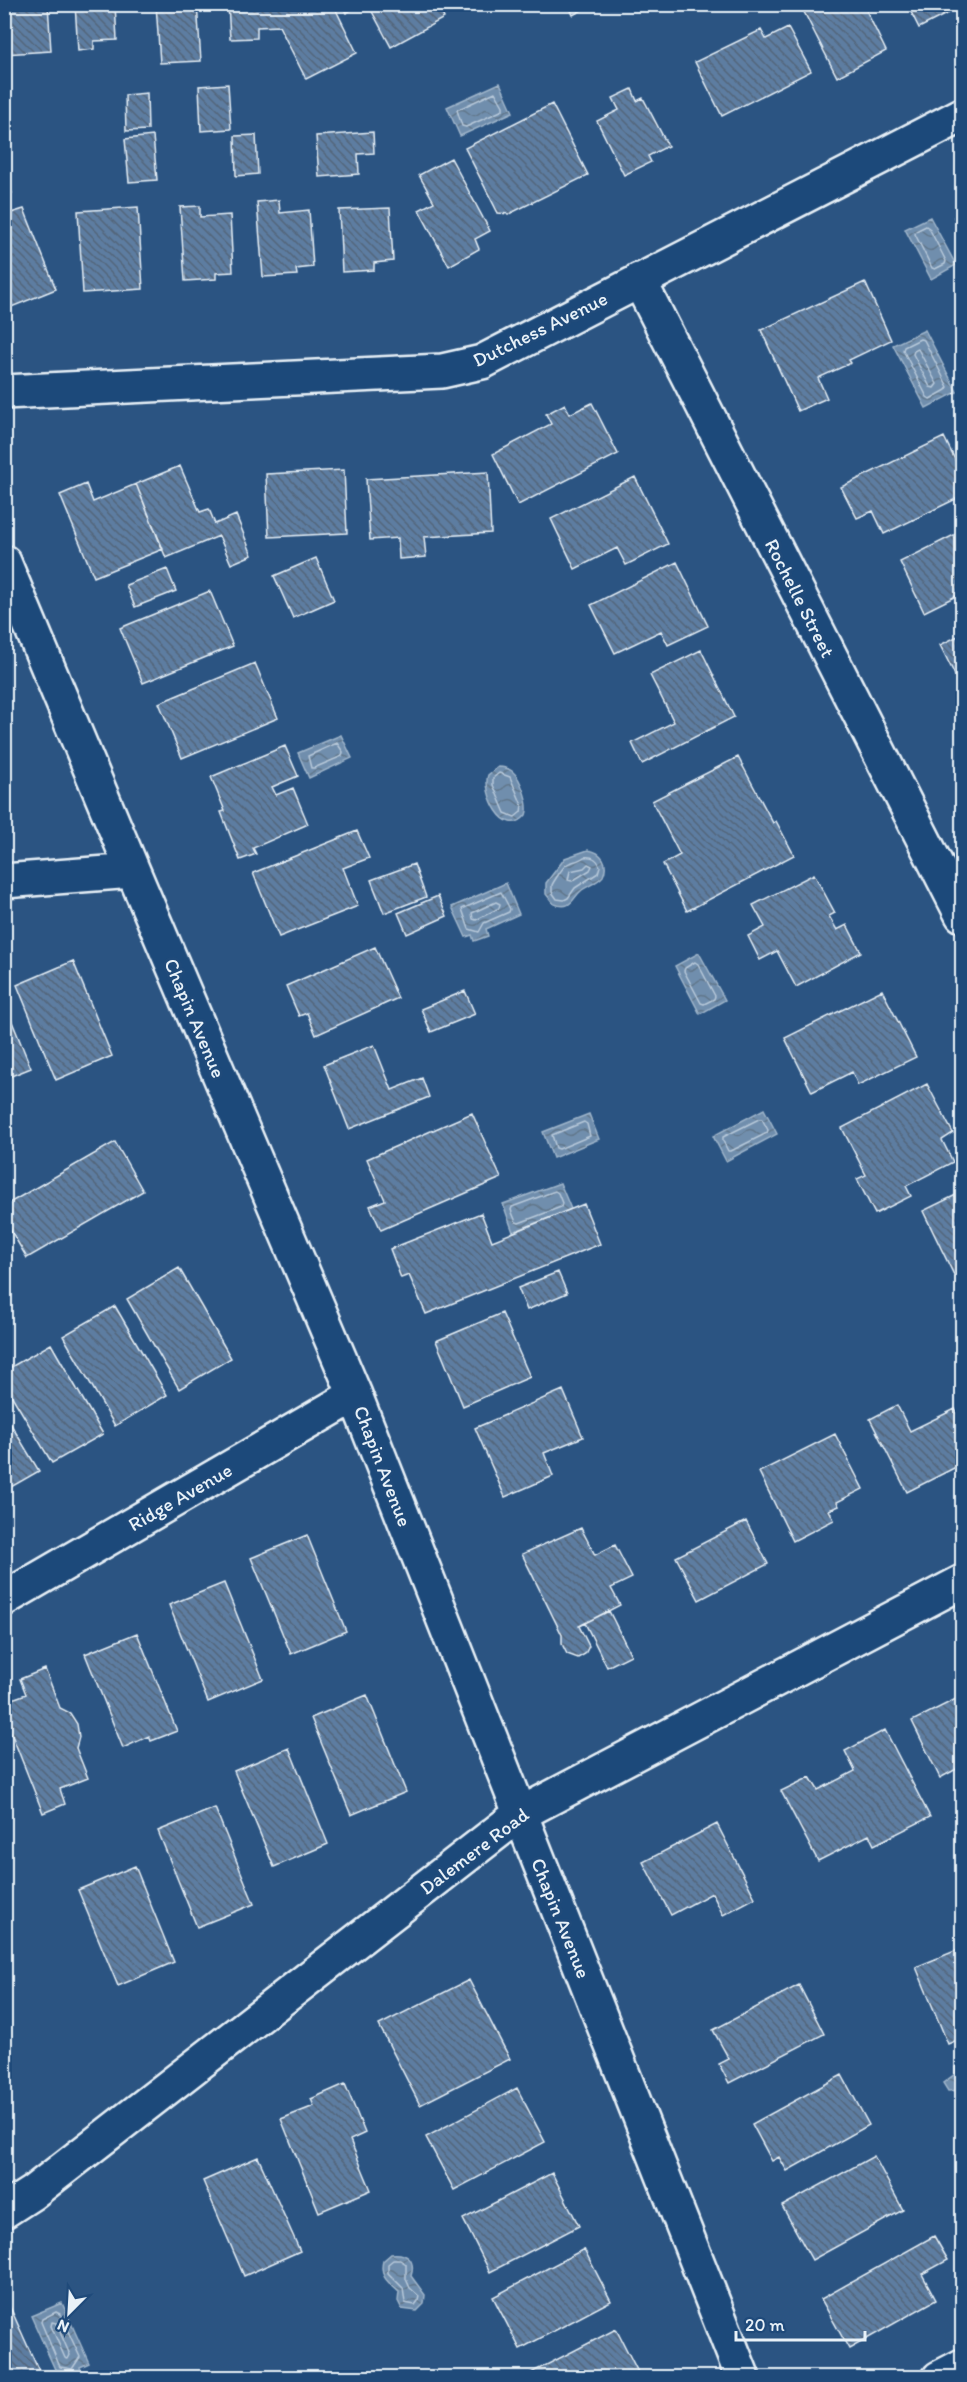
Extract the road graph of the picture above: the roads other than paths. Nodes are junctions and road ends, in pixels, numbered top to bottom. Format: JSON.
{"nodes":[{"id":1,"x":963,"y":115,"type":"edge"},
{"id":2,"x":639,"y":280,"type":"junction"},
{"id":3,"x":4,"y":392,"type":"edge"},
{"id":4,"x":4,"y":562,"type":"edge"},
{"id":5,"x":133,"y":871,"type":"junction"},
{"id":6,"x":4,"y":881,"type":"edge"},
{"id":7,"x":963,"y":915,"type":"edge"},
{"id":8,"x":355,"y":1395,"type":"junction"},
{"id":9,"x":963,"y":1582,"type":"edge"},
{"id":10,"x":4,"y":1599,"type":"edge"},
{"id":11,"x":520,"y":1814,"type":"junction"},
{"id":12,"x":4,"y":2211,"type":"edge"},
{"id":13,"x":963,"y":2366,"type":"edge"},
{"id":14,"x":743,"y":2378,"type":"edge"},
{"id":15,"x":939,"y":2378,"type":"edge"}],
"edges":[{"from":1,"to":2,"type":"street","name":"Dutchess Avenue"},
{"from":2,"to":3,"type":"street","name":"Dutchess Avenue"},
{"from":2,"to":7,"type":"street","name":"Rochelle Street"},
{"from":4,"to":5,"type":"street","name":"Chapin Avenue"},
{"from":5,"to":6,"type":"street"},
{"from":5,"to":8,"type":"street","name":"Chapin Avenue"},
{"from":8,"to":10,"type":"street","name":"Ridge Avenue"},
{"from":8,"to":11,"type":"street","name":"Chapin Avenue"},
{"from":9,"to":11,"type":"street","name":"Dalemere Road"},
{"from":11,"to":12,"type":"street","name":"Dalemere Road"},
{"from":11,"to":14,"type":"street","name":"Chapin Avenue"},
{"from":13,"to":15,"type":"street"}]}
